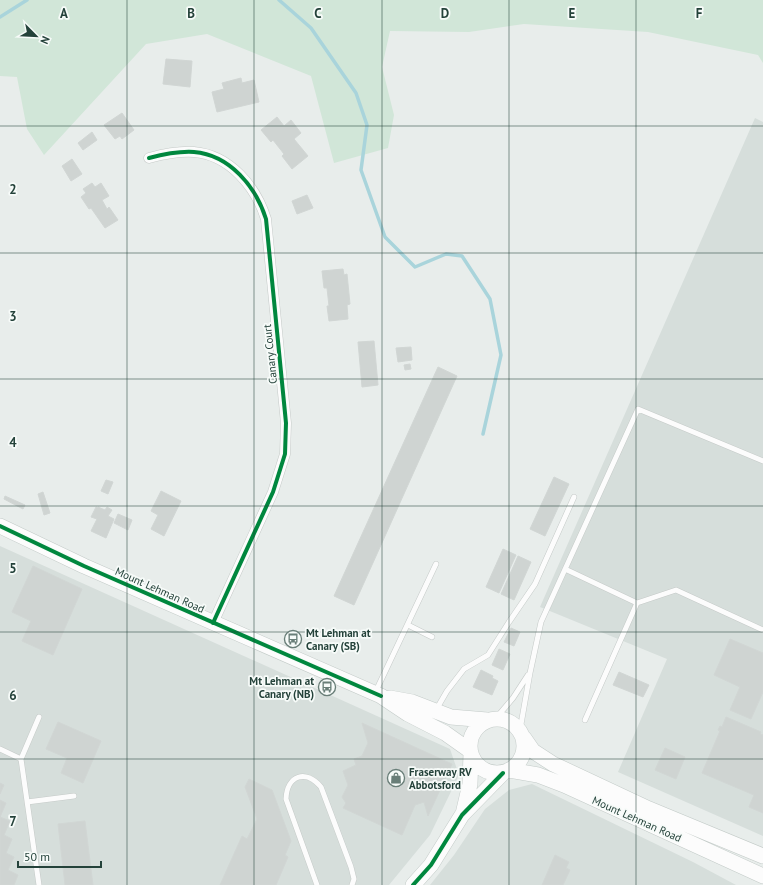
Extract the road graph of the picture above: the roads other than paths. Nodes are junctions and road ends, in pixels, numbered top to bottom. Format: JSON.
{"nodes":[{"id":1,"x":149,"y":158,"type":"dead end"},
{"id":2,"x":763,"y":461,"type":"edge"},
{"id":3,"x":574,"y":497,"type":"dead end"},
{"id":4,"x":0,"y":526,"type":"edge"},
{"id":5,"x":436,"y":564,"type":"dead end"},
{"id":6,"x":565,"y":569,"type":"junction"},
{"id":7,"x":637,"y":603,"type":"junction"},
{"id":8,"x":213,"y":623,"type":"junction"},
{"id":9,"x":408,"y":625,"type":"junction"},
{"id":10,"x":763,"y":630,"type":"edge"},
{"id":11,"x":432,"y":637,"type":"dead end"},
{"id":12,"x":530,"y":673,"type":"junction"},
{"id":13,"x":378,"y":695,"type":"junction"},
{"id":14,"x":436,"y":711,"type":"junction"},
{"id":15,"x":39,"y":717,"type":"dead end"},
{"id":16,"x":492,"y":719,"type":"junction"},
{"id":17,"x":585,"y":720,"type":"dead end"},
{"id":18,"x":522,"y":734,"type":"junction"},
{"id":19,"x":0,"y":749,"type":"edge"},
{"id":20,"x":470,"y":752,"type":"junction"},
{"id":21,"x":21,"y":759,"type":"junction"},
{"id":22,"x":506,"y":771,"type":"junction"},
{"id":23,"x":74,"y":796,"type":"dead end"},
{"id":24,"x":27,"y":802,"type":"junction"},
{"id":25,"x":462,"y":815,"type":"junction"},
{"id":26,"x":763,"y":856,"type":"edge"},
{"id":27,"x":763,"y":876,"type":"edge"},
{"id":28,"x":39,"y":885,"type":"edge"},
{"id":29,"x":317,"y":885,"type":"edge"},
{"id":30,"x":352,"y":885,"type":"edge"},
{"id":31,"x":413,"y":885,"type":"edge"}],
"edges":[{"from":1,"to":8,"type":"street","name":"Canary Court"},
{"from":2,"to":6,"type":"lane"},
{"from":3,"to":14,"type":"lane"},
{"from":4,"to":8,"type":"main road","name":"Mount Lehman Road"},
{"from":5,"to":9,"type":"lane"},
{"from":6,"to":7,"type":"lane"},
{"from":6,"to":12,"type":"lane"},
{"from":7,"to":10,"type":"lane"},
{"from":7,"to":17,"type":"lane"},
{"from":8,"to":13,"type":"main road","name":"Mount Lehman Road"},
{"from":9,"to":11,"type":"lane"},
{"from":9,"to":13,"type":"lane"},
{"from":12,"to":16,"type":"lane"},
{"from":12,"to":18,"type":"lane"},
{"from":13,"to":14,"type":"main road","name":"Mount Lehman Road"},
{"from":13,"to":20,"type":"main road","name":"Mount Lehman Road"},
{"from":14,"to":16,"type":"main road","name":"Mount Lehman Road"},
{"from":15,"to":21,"type":"lane"},
{"from":16,"to":18,"type":"main road"},
{"from":16,"to":20,"type":"main road"},
{"from":18,"to":22,"type":"main road"},
{"from":18,"to":26,"type":"main road","name":"Mount Lehman Road"},
{"from":19,"to":21,"type":"lane"},
{"from":20,"to":22,"type":"main road"},
{"from":20,"to":25,"type":"main road"},
{"from":21,"to":24,"type":"lane"},
{"from":22,"to":25,"type":"main road"},
{"from":22,"to":27,"type":"main road","name":"Mount Lehman Road"},
{"from":23,"to":24,"type":"lane"},
{"from":24,"to":28,"type":"lane"},
{"from":25,"to":31,"type":"main road"},
{"from":29,"to":30,"type":"lane"}]}
